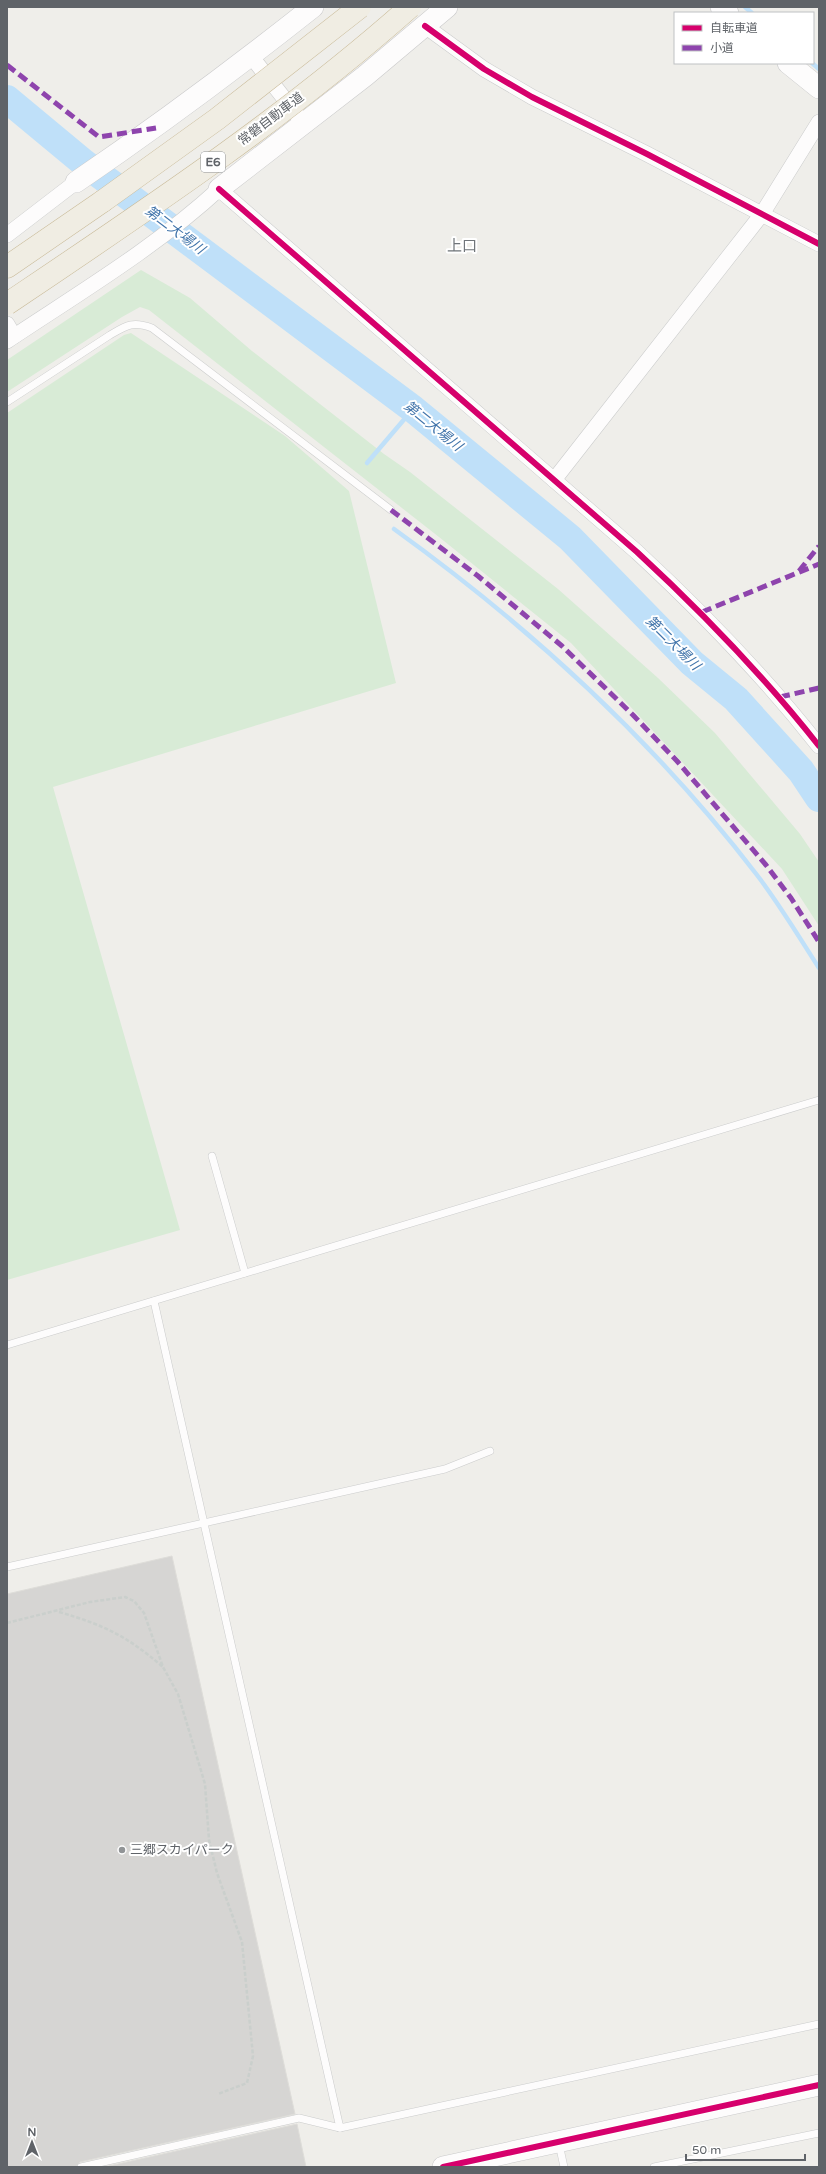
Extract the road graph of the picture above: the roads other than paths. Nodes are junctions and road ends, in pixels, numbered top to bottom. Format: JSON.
{"nodes":[{"id":1,"x":313,"y":7,"type":"edge"},
{"id":2,"x":360,"y":7,"type":"edge"},
{"id":3,"x":410,"y":7,"type":"edge"},
{"id":4,"x":447,"y":7,"type":"edge"},
{"id":5,"x":425,"y":26,"type":"junction"},
{"id":6,"x":251,"y":56,"type":"junction"},
{"id":7,"x":789,"y":64,"type":"edge"},
{"id":8,"x":819,"y":88,"type":"edge"},
{"id":9,"x":819,"y":122,"type":"edge"},
{"id":10,"x":304,"y":124,"type":"junction"},
{"id":11,"x":76,"y":182,"type":"joint"},
{"id":12,"x":220,"y":189,"type":"junction"},
{"id":13,"x":762,"y":214,"type":"junction"},
{"id":14,"x":7,"y":235,"type":"edge"},
{"id":15,"x":819,"y":244,"type":"edge"},
{"id":16,"x":7,"y":267,"type":"edge"},
{"id":17,"x":7,"y":304,"type":"edge"},
{"id":18,"x":9,"y":333,"type":"edge"},
{"id":19,"x":7,"y":402,"type":"edge"},
{"id":20,"x":554,"y":480,"type":"junction"},
{"id":21,"x":391,"y":510,"type":"dead end"},
{"id":22,"x":819,"y":746,"type":"edge"},
{"id":23,"x":819,"y":1100,"type":"edge"},
{"id":24,"x":212,"y":1156,"type":"dead end"},
{"id":25,"x":245,"y":1273,"type":"junction"},
{"id":26,"x":154,"y":1301,"type":"junction"},
{"id":27,"x":7,"y":1345,"type":"edge"},
{"id":28,"x":490,"y":1451,"type":"dead end"},
{"id":29,"x":204,"y":1523,"type":"junction"},
{"id":30,"x":7,"y":1567,"type":"edge"},
{"id":31,"x":819,"y":2024,"type":"edge"},
{"id":32,"x":819,"y":2085,"type":"edge"},
{"id":33,"x":340,"y":2128,"type":"junction"},
{"id":34,"x":819,"y":2133,"type":"edge"},
{"id":35,"x":559,"y":2142,"type":"junction"},
{"id":36,"x":81,"y":2167,"type":"edge"},
{"id":37,"x":443,"y":2167,"type":"edge"},
{"id":38,"x":564,"y":2167,"type":"edge"},
{"id":39,"x":654,"y":2167,"type":"edge"}],
"edges":[{"from":1,"to":6,"type":"street"},
{"from":2,"to":16,"type":"highway","number":"E6","bridge":true},
{"from":3,"to":17,"type":"highway","name":"常磐自動車道","number":"E6","bridge":true},
{"from":4,"to":5,"type":"street"},
{"from":5,"to":10,"type":"street"},
{"from":5,"to":13,"type":"street"},
{"from":6,"to":10,"type":"street"},
{"from":6,"to":11,"type":"street"},
{"from":7,"to":8,"type":"street"},
{"from":9,"to":13,"type":"street"},
{"from":10,"to":12,"type":"street"},
{"from":11,"to":14,"type":"street"},
{"from":12,"to":18,"type":"street"},
{"from":12,"to":20,"type":"street"},
{"from":13,"to":15,"type":"street"},
{"from":13,"to":20,"type":"street"},
{"from":19,"to":21,"type":"lane"},
{"from":20,"to":22,"type":"street"},
{"from":23,"to":25,"type":"lane"},
{"from":24,"to":25,"type":"lane"},
{"from":25,"to":26,"type":"lane"},
{"from":26,"to":27,"type":"lane"},
{"from":26,"to":29,"type":"lane"},
{"from":28,"to":29,"type":"lane"},
{"from":29,"to":30,"type":"lane"},
{"from":29,"to":33,"type":"lane"},
{"from":31,"to":33,"type":"lane"},
{"from":32,"to":35,"type":"street"},
{"from":33,"to":36,"type":"lane"},
{"from":34,"to":39,"type":"lane"},
{"from":35,"to":37,"type":"street"},
{"from":35,"to":38,"type":"lane"}]}
